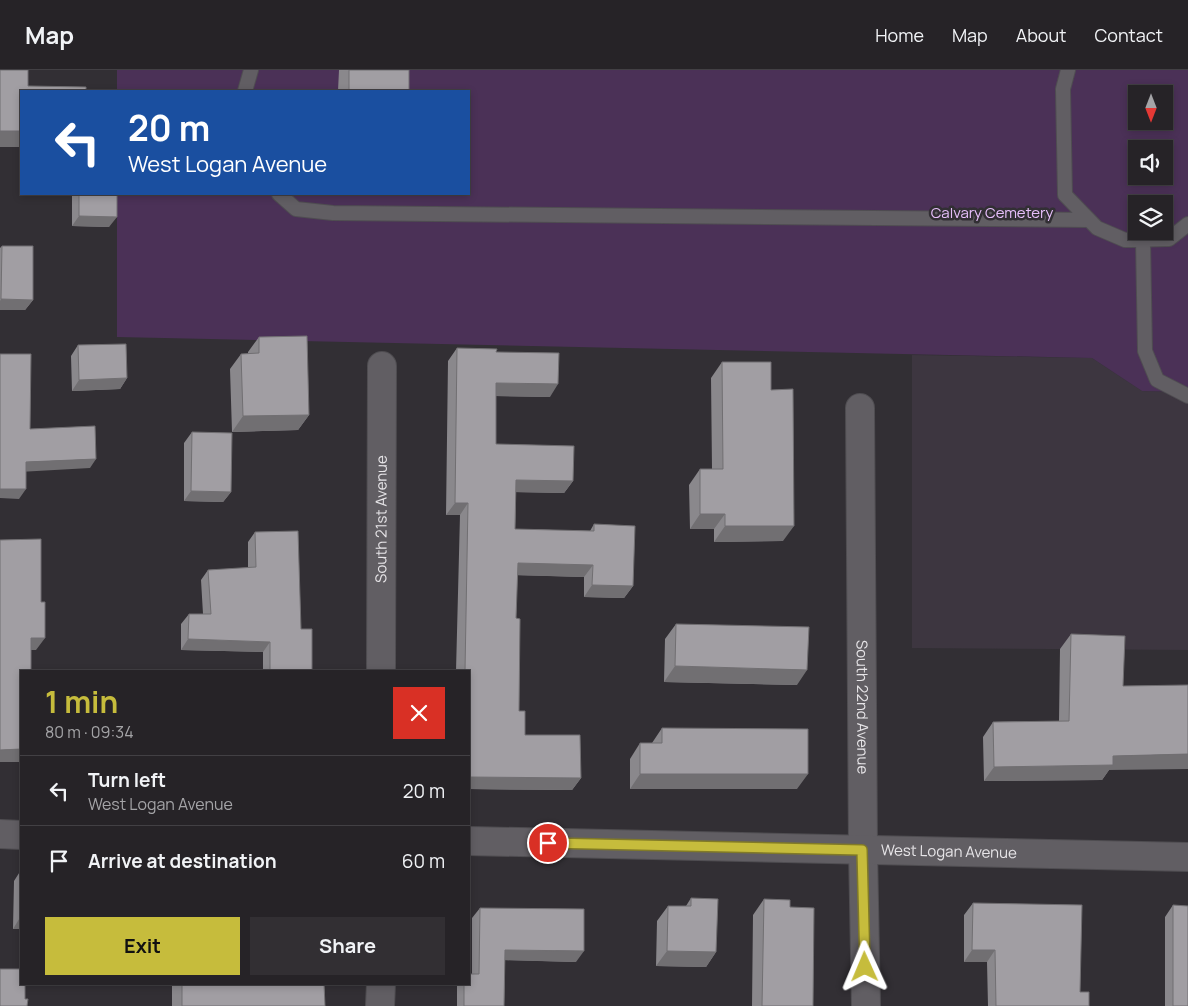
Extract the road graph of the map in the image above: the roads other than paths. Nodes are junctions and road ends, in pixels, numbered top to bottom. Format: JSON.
{"nodes":[{"id":1,"x":251,"y":70,"type":"edge"},
{"id":2,"x":1068,"y":70,"type":"edge"},
{"id":3,"x":245,"y":90,"type":"edge"},
{"id":4,"x":280,"y":195,"type":"edge"},
{"id":5,"x":1090,"y":220,"type":"junction"},
{"id":6,"x":1188,"y":224,"type":"edge"},
{"id":7,"x":1173,"y":236,"type":"edge"},
{"id":8,"x":1128,"y":240,"type":"edge"},
{"id":9,"x":1143,"y":240,"type":"edge"},
{"id":10,"x":382,"y":366,"type":"dead end"},
{"id":11,"x":1188,"y":396,"type":"edge"},
{"id":12,"x":860,"y":408,"type":"dead end"},
{"id":13,"x":381,"y":670,"type":"edge"},
{"id":14,"x":0,"y":834,"type":"edge"},
{"id":15,"x":20,"y":834,"type":"edge"},
{"id":16,"x":470,"y":841,"type":"edge"},
{"id":17,"x":862,"y":850,"type":"junction"},
{"id":18,"x":1188,"y":857,"type":"edge"},
{"id":19,"x":380,"y":985,"type":"edge"},
{"id":20,"x":380,"y":1006,"type":"edge"},
{"id":21,"x":866,"y":1006,"type":"edge"}],
"edges":[{"from":1,"to":3,"type":"lane"},
{"from":2,"to":5,"type":"lane"},
{"from":4,"to":5,"type":"lane"},
{"from":5,"to":8,"type":"lane"},
{"from":6,"to":7,"type":"lane"},
{"from":9,"to":11,"type":"lane"},
{"from":10,"to":13,"type":"street","name":"South 21st Avenue"},
{"from":12,"to":17,"type":"street","name":"South 22nd Avenue"},
{"from":14,"to":15,"type":"street"},
{"from":16,"to":17,"type":"street","name":"West Logan Avenue"},
{"from":17,"to":18,"type":"street","name":"West Logan Avenue"},
{"from":17,"to":21,"type":"street","name":"South 22nd Avenue"},
{"from":19,"to":20,"type":"street"}]}
